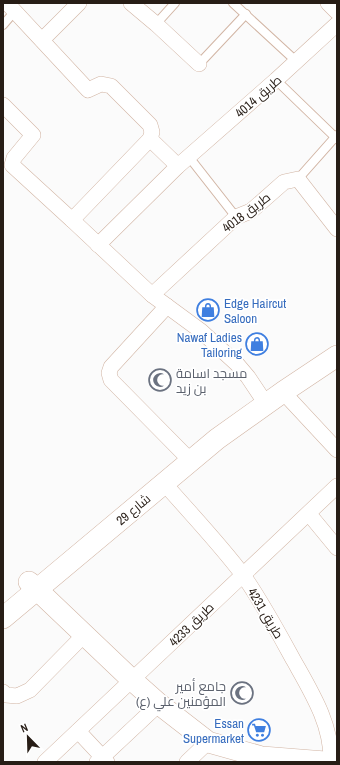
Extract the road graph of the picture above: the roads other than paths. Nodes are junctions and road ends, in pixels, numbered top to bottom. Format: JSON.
{"nodes":[{"id":1,"x":79,"y":3,"type":"edge"},
{"id":2,"x":131,"y":3,"type":"edge"},
{"id":3,"x":175,"y":3,"type":"edge"},
{"id":4,"x":328,"y":3,"type":"edge"},
{"id":5,"x":236,"y":4,"type":"edge"},
{"id":6,"x":10,"y":5,"type":"edge"},
{"id":7,"x":337,"y":12,"type":"edge"},
{"id":8,"x":246,"y":14,"type":"junction"},
{"id":9,"x":156,"y":24,"type":"junction"},
{"id":10,"x":337,"y":24,"type":"edge"},
{"id":11,"x":3,"y":25,"type":"edge"},
{"id":12,"x":42,"y":40,"type":"junction"},
{"id":13,"x":297,"y":62,"type":"junction"},
{"id":14,"x":198,"y":64,"type":"joint"},
{"id":15,"x":276,"y":80,"type":"junction"},
{"id":16,"x":3,"y":105,"type":"edge"},
{"id":17,"x":336,"y":137,"type":"edge"},
{"id":18,"x":150,"y":139,"type":"junction"},
{"id":19,"x":183,"y":161,"type":"junction"},
{"id":20,"x":298,"y":179,"type":"junction"},
{"id":21,"x":236,"y":217,"type":"junction"},
{"id":22,"x":72,"y":220,"type":"junction"},
{"id":23,"x":337,"y":229,"type":"edge"},
{"id":24,"x":98,"y":245,"type":"junction"},
{"id":25,"x":152,"y":296,"type":"junction"},
{"id":26,"x":167,"y":306,"type":"junction"},
{"id":27,"x":337,"y":346,"type":"edge"},
{"id":28,"x":337,"y":356,"type":"edge"},
{"id":29,"x":283,"y":392,"type":"junction"},
{"id":30,"x":263,"y":401,"type":"junction"},
{"id":31,"x":337,"y":450,"type":"edge"},
{"id":32,"x":187,"y":458,"type":"junction"},
{"id":33,"x":164,"y":483,"type":"junction"},
{"id":34,"x":337,"y":486,"type":"edge"},
{"id":35,"x":309,"y":514,"type":"junction"},
{"id":36,"x":336,"y":543,"type":"edge"},
{"id":37,"x":242,"y":575,"type":"junction"},
{"id":38,"x":33,"y":586,"type":"junction"},
{"id":39,"x":3,"y":604,"type":"edge"},
{"id":40,"x":3,"y":618,"type":"edge"},
{"id":41,"x":85,"y":634,"type":"junction"},
{"id":42,"x":132,"y":680,"type":"junction"},
{"id":43,"x":3,"y":692,"type":"edge"},
{"id":44,"x":159,"y":704,"type":"junction"},
{"id":45,"x":78,"y":731,"type":"junction"},
{"id":46,"x":208,"y":742,"type":"junction"},
{"id":47,"x":103,"y":760,"type":"edge"},
{"id":48,"x":262,"y":760,"type":"edge"},
{"id":49,"x":45,"y":762,"type":"edge"},
{"id":50,"x":187,"y":762,"type":"edge"},
{"id":51,"x":324,"y":762,"type":"edge"},
{"id":52,"x":331,"y":762,"type":"edge"}],
"edges":[{"from":1,"to":12,"type":"street"},
{"from":2,"to":9,"type":"street"},
{"from":3,"to":9,"type":"lane"},
{"from":4,"to":7,"type":"street"},
{"from":5,"to":8,"type":"lane"},
{"from":6,"to":11,"type":"lane"},
{"from":6,"to":12,"type":"street"},
{"from":8,"to":13,"type":"lane"},
{"from":8,"to":14,"type":"lane"},
{"from":9,"to":14,"type":"street"},
{"from":10,"to":13,"type":"street","name":"طريق 4014"},
{"from":12,"to":18,"type":"street"},
{"from":13,"to":15,"type":"street","name":"طريق 4014"},
{"from":15,"to":17,"type":"lane"},
{"from":15,"to":19,"type":"street","name":"طريق 4014"},
{"from":16,"to":22,"type":"street"},
{"from":17,"to":20,"type":"lane"},
{"from":18,"to":19,"type":"street"},
{"from":18,"to":22,"type":"street"},
{"from":19,"to":21,"type":"lane"},
{"from":19,"to":24,"type":"street","name":"طريق 4014"},
{"from":20,"to":21,"type":"street","name":"طريق 4018"},
{"from":20,"to":23,"type":"street"},
{"from":21,"to":25,"type":"street","name":"طريق 4018"},
{"from":22,"to":24,"type":"street"},
{"from":24,"to":25,"type":"street"},
{"from":25,"to":26,"type":"street"},
{"from":26,"to":30,"type":"street"},
{"from":26,"to":32,"type":"street"},
{"from":27,"to":30,"type":"street","name":"شارع 29"},
{"from":28,"to":29,"type":"street","name":"شارع 29"},
{"from":29,"to":30,"type":"street","name":"شارع 29"},
{"from":29,"to":31,"type":"street"},
{"from":30,"to":32,"type":"street","name":"شارع 29"},
{"from":32,"to":33,"type":"street","name":"شارع 29"},
{"from":32,"to":38,"type":"street","name":"شارع 29"},
{"from":33,"to":37,"type":"street","name":"طريق 4231"},
{"from":33,"to":38,"type":"street","name":"شارع 29"},
{"from":34,"to":35,"type":"street","name":"طريق 4233"},
{"from":35,"to":36,"type":"street"},
{"from":35,"to":37,"type":"street","name":"طريق 4233"},
{"from":37,"to":42,"type":"street","name":"طريق 4233"},
{"from":37,"to":52,"type":"street","name":"طريق 4231"},
{"from":38,"to":39,"type":"street","name":"شارع 29"},
{"from":38,"to":40,"type":"street","name":"شارع 29"},
{"from":38,"to":41,"type":"street"},
{"from":41,"to":42,"type":"street"},
{"from":41,"to":43,"type":"street"},
{"from":42,"to":44,"type":"street"},
{"from":42,"to":45,"type":"street","name":"طريق 4233"},
{"from":44,"to":46,"type":"street"},
{"from":44,"to":47,"type":"street"},
{"from":45,"to":47,"type":"street"},
{"from":45,"to":49,"type":"street","name":"طريق 4233"},
{"from":46,"to":48,"type":"street"},
{"from":46,"to":50,"type":"street"},
{"from":48,"to":51,"type":"street"}]}
